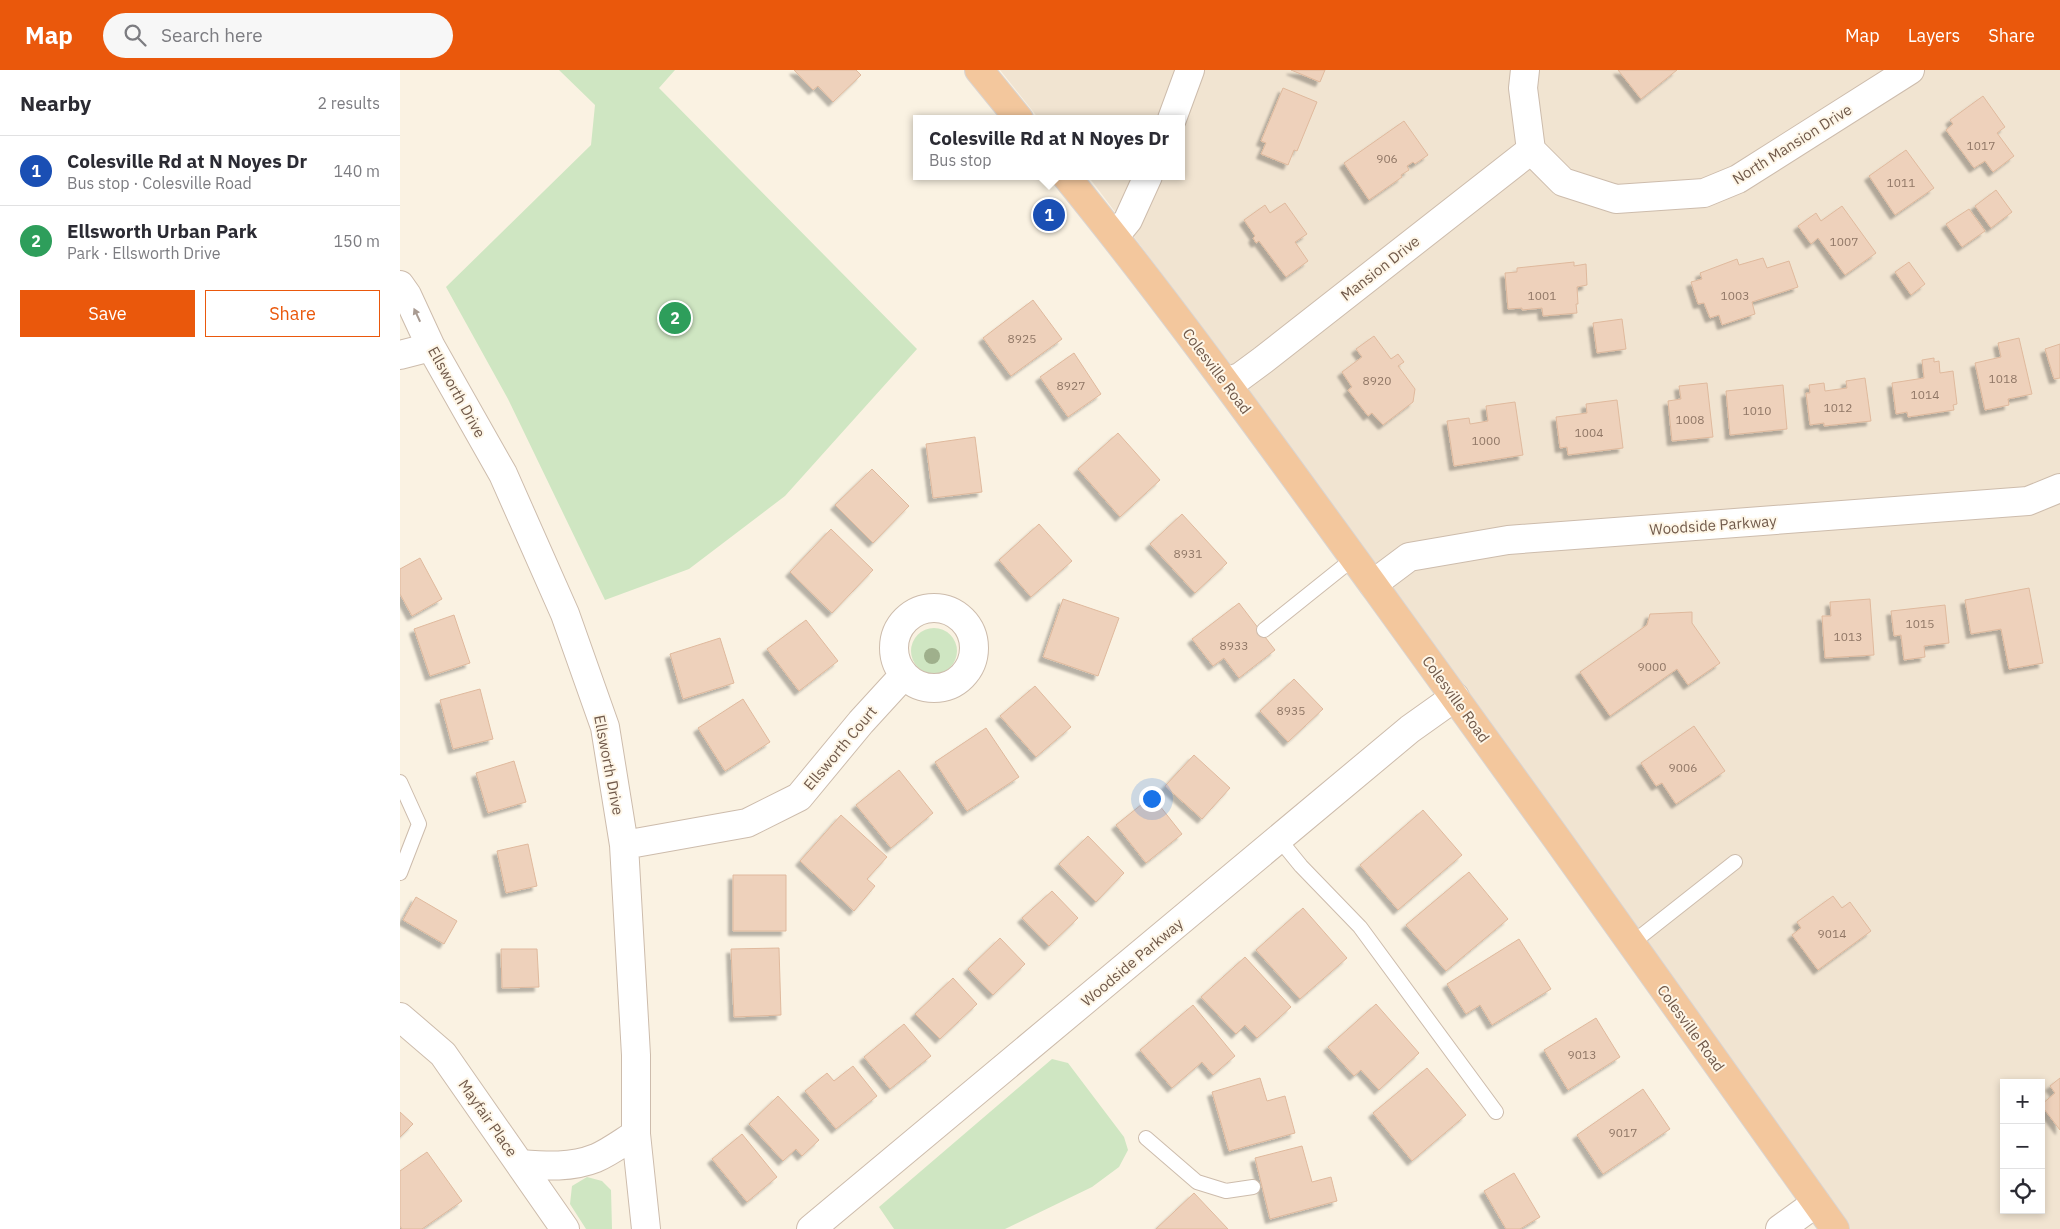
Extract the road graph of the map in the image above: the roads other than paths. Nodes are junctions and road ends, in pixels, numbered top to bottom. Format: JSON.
{"nodes":[{"id":1,"x":979,"y":70,"type":"edge"},
{"id":2,"x":1190,"y":70,"type":"edge"},
{"id":3,"x":1525,"y":70,"type":"edge"},
{"id":4,"x":1910,"y":70,"type":"edge"},
{"id":5,"x":1015,"y":115,"type":"edge"},
{"id":6,"x":1173,"y":115,"type":"edge"},
{"id":7,"x":1531,"y":150,"type":"junction"},
{"id":8,"x":1069,"y":180,"type":"edge"},
{"id":9,"x":1146,"y":180,"type":"edge"},
{"id":10,"x":1115,"y":236,"type":"junction"},
{"id":11,"x":400,"y":284,"type":"edge"},
{"id":12,"x":431,"y":346,"type":"junction"},
{"id":13,"x":400,"y":355,"type":"edge"},
{"id":14,"x":1226,"y":382,"type":"junction"},
{"id":15,"x":2060,"y":488,"type":"edge"},
{"id":16,"x":1354,"y":558,"type":"junction"},
{"id":17,"x":1372,"y":584,"type":"junction"},
{"id":18,"x":1264,"y":630,"type":"dead end"},
{"id":19,"x":904,"y":675,"type":"dead end"},
{"id":20,"x":1454,"y":697,"type":"junction"},
{"id":21,"x":400,"y":782,"type":"edge"},
{"id":22,"x":1279,"y":839,"type":"junction"},
{"id":23,"x":624,"y":845,"type":"junction"},
{"id":24,"x":1735,"y":862,"type":"dead end"},
{"id":25,"x":400,"y":873,"type":"edge"},
{"id":26,"x":1631,"y":944,"type":"junction"},
{"id":27,"x":400,"y":1017,"type":"edge"},
{"id":28,"x":1496,"y":1112,"type":"dead end"},
{"id":29,"x":636,"y":1134,"type":"junction"},
{"id":30,"x":1146,"y":1138,"type":"dead end"},
{"id":31,"x":520,"y":1164,"type":"junction"},
{"id":32,"x":1253,"y":1187,"type":"dead end"},
{"id":33,"x":1816,"y":1203,"type":"junction"},
{"id":34,"x":565,"y":1229,"type":"edge"},
{"id":35,"x":646,"y":1229,"type":"edge"},
{"id":36,"x":811,"y":1229,"type":"edge"},
{"id":37,"x":1780,"y":1229,"type":"edge"},
{"id":38,"x":1835,"y":1229,"type":"edge"}],
"edges":[{"from":1,"to":5,"type":"highway"},
{"from":2,"to":6,"type":"street"},
{"from":3,"to":7,"type":"street"},
{"from":4,"to":7,"type":"street","name":"North Mansion Drive"},
{"from":7,"to":14,"type":"street","name":"Mansion Drive"},
{"from":8,"to":10,"type":"highway","name":"Colesville Road"},
{"from":9,"to":10,"type":"street"},
{"from":10,"to":14,"type":"highway","name":"Colesville Road"},
{"from":12,"to":11,"type":"street","name":"Ellsworth Drive","one_way":true},
{"from":12,"to":13,"type":"street"},
{"from":12,"to":23,"type":"street","name":"Ellsworth Drive"},
{"from":14,"to":16,"type":"highway","name":"Colesville Road"},
{"from":15,"to":17,"type":"street","name":"Woodside Parkway"},
{"from":16,"to":17,"type":"highway","name":"Colesville Road"},
{"from":16,"to":18,"type":"lane"},
{"from":17,"to":20,"type":"highway","name":"Colesville Road"},
{"from":19,"to":23,"type":"street","name":"Ellsworth Court"},
{"from":20,"to":22,"type":"street","name":"Woodside Parkway"},
{"from":20,"to":26,"type":"highway","name":"Colesville Road"},
{"from":21,"to":25,"type":"lane"},
{"from":22,"to":28,"type":"lane"},
{"from":22,"to":36,"type":"street","name":"Woodside Parkway"},
{"from":23,"to":29,"type":"street","name":"Ellsworth Drive"},
{"from":24,"to":26,"type":"lane"},
{"from":26,"to":33,"type":"highway","name":"Colesville Road"},
{"from":27,"to":31,"type":"street","name":"Mayfair Place"},
{"from":29,"to":31,"type":"street"},
{"from":29,"to":35,"type":"street","name":"Ellsworth Drive"},
{"from":30,"to":32,"type":"lane"},
{"from":31,"to":34,"type":"street","name":"Mayfair Place"},
{"from":33,"to":37,"type":"street"},
{"from":33,"to":38,"type":"highway","name":"Colesville Road"}]}
